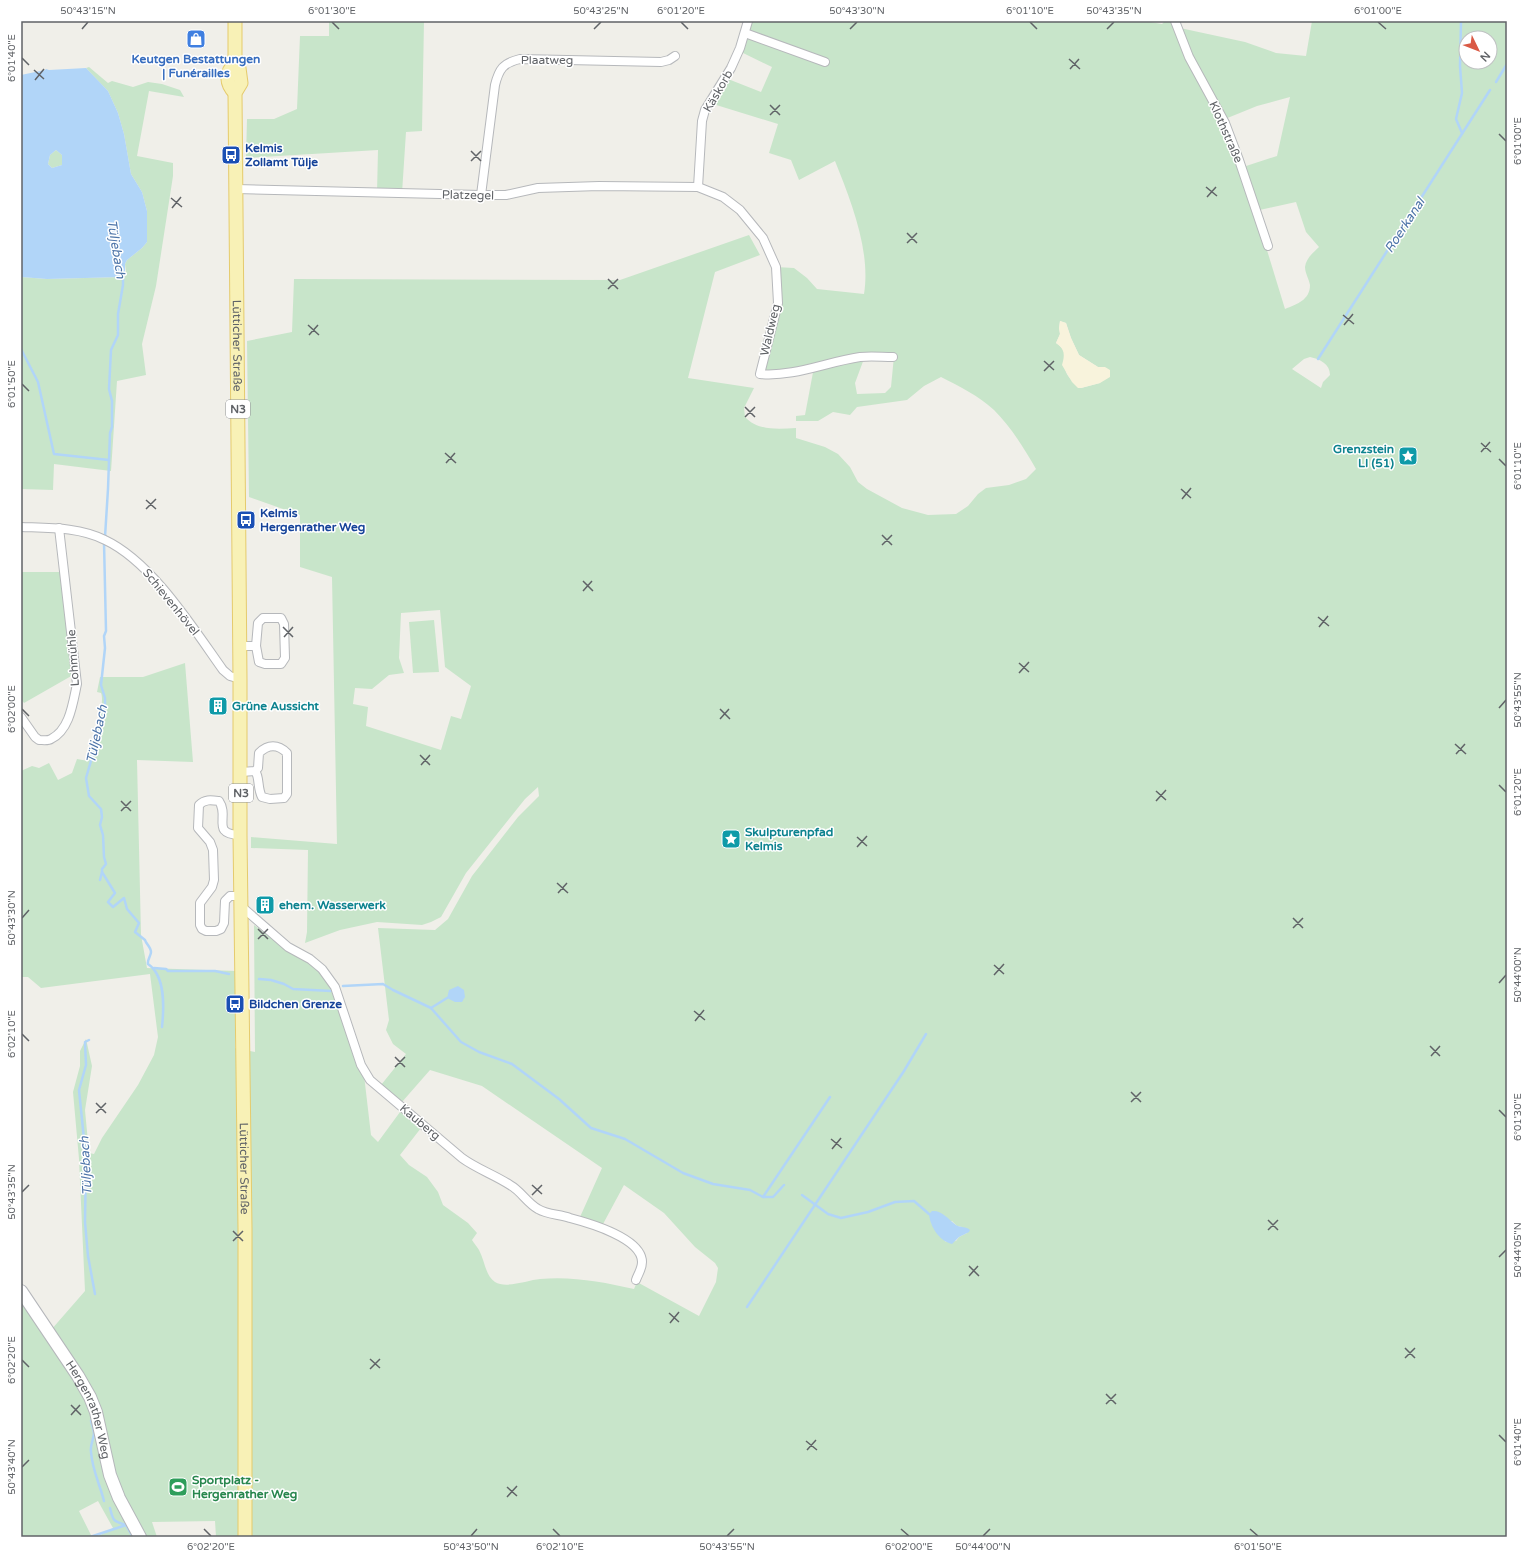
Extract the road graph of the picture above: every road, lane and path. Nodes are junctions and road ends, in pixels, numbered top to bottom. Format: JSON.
{"nodes":[{"id":1,"x":235,"y":21,"type":"edge"},
{"id":2,"x":748,"y":21,"type":"edge"},
{"id":3,"x":1175,"y":21,"type":"edge"},
{"id":4,"x":745,"y":33,"type":"junction"},
{"id":5,"x":675,"y":56,"type":"dead end"},
{"id":6,"x":825,"y":62,"type":"dead end"},
{"id":7,"x":698,"y":187,"type":"junction"},
{"id":8,"x":236,"y":189,"type":"junction"},
{"id":9,"x":481,"y":196,"type":"junction"},
{"id":10,"x":1268,"y":246,"type":"dead end"},
{"id":11,"x":893,"y":357,"type":"dead end"},
{"id":12,"x":21,"y":527,"type":"edge"},
{"id":13,"x":59,"y":528,"type":"junction"},
{"id":14,"x":239,"y":646,"type":"junction"},
{"id":15,"x":256,"y":646,"type":"junction"},
{"id":16,"x":240,"y":679,"type":"junction"},
{"id":17,"x":21,"y":717,"type":"edge"},
{"id":18,"x":255,"y":771,"type":"junction"},
{"id":19,"x":241,"y":772,"type":"junction"},
{"id":20,"x":240,"y":835,"type":"junction"},
{"id":21,"x":241,"y":902,"type":"junction"},
{"id":22,"x":636,"y":1280,"type":"dead end"},
{"id":23,"x":21,"y":1291,"type":"edge"},
{"id":24,"x":140,"y":1537,"type":"edge"},
{"id":25,"x":245,"y":1537,"type":"edge"}],
"edges":[{"from":1,"to":8,"type":"main road","name":"Lütticher Straße","number":"N3"},
{"from":2,"to":4,"type":"street","name":"Käskorb"},
{"from":3,"to":10,"type":"street","name":"Klothstraße"},
{"from":4,"to":6,"type":"street"},
{"from":4,"to":7,"type":"street","name":"Käskorb"},
{"from":5,"to":9,"type":"street","name":"Plaatweg"},
{"from":7,"to":9,"type":"street","name":"Platzegel"},
{"from":7,"to":11,"type":"street","name":"Waldweg"},
{"from":8,"to":9,"type":"street","name":"Platzegel"},
{"from":8,"to":14,"type":"main road","name":"Lütticher Straße","number":"N3"},
{"from":12,"to":13,"type":"street","name":"Schievenhövel"},
{"from":13,"to":16,"type":"street","name":"Schievenhövel"},
{"from":13,"to":17,"type":"street","name":"Lohmühle"},
{"from":14,"to":15,"type":"street"},
{"from":14,"to":16,"type":"main road","name":"Lütticher Straße","number":"N3"},
{"from":15,"to":15,"type":"street"},
{"from":16,"to":19,"type":"main road","name":"Lütticher Straße","number":"N3"},
{"from":18,"to":18,"type":"street"},
{"from":18,"to":19,"type":"street"},
{"from":19,"to":20,"type":"main road","name":"Lütticher Straße","number":"N3"},
{"from":20,"to":21,"type":"main road","name":"Lütticher Straße","number":"N3"},
{"from":20,"to":21,"type":"street"},
{"from":21,"to":22,"type":"street","name":"Kauberg"},
{"from":21,"to":25,"type":"main road","name":"Lütticher Straße"},
{"from":23,"to":24,"type":"street","name":"Hergenrather Weg"}]}
